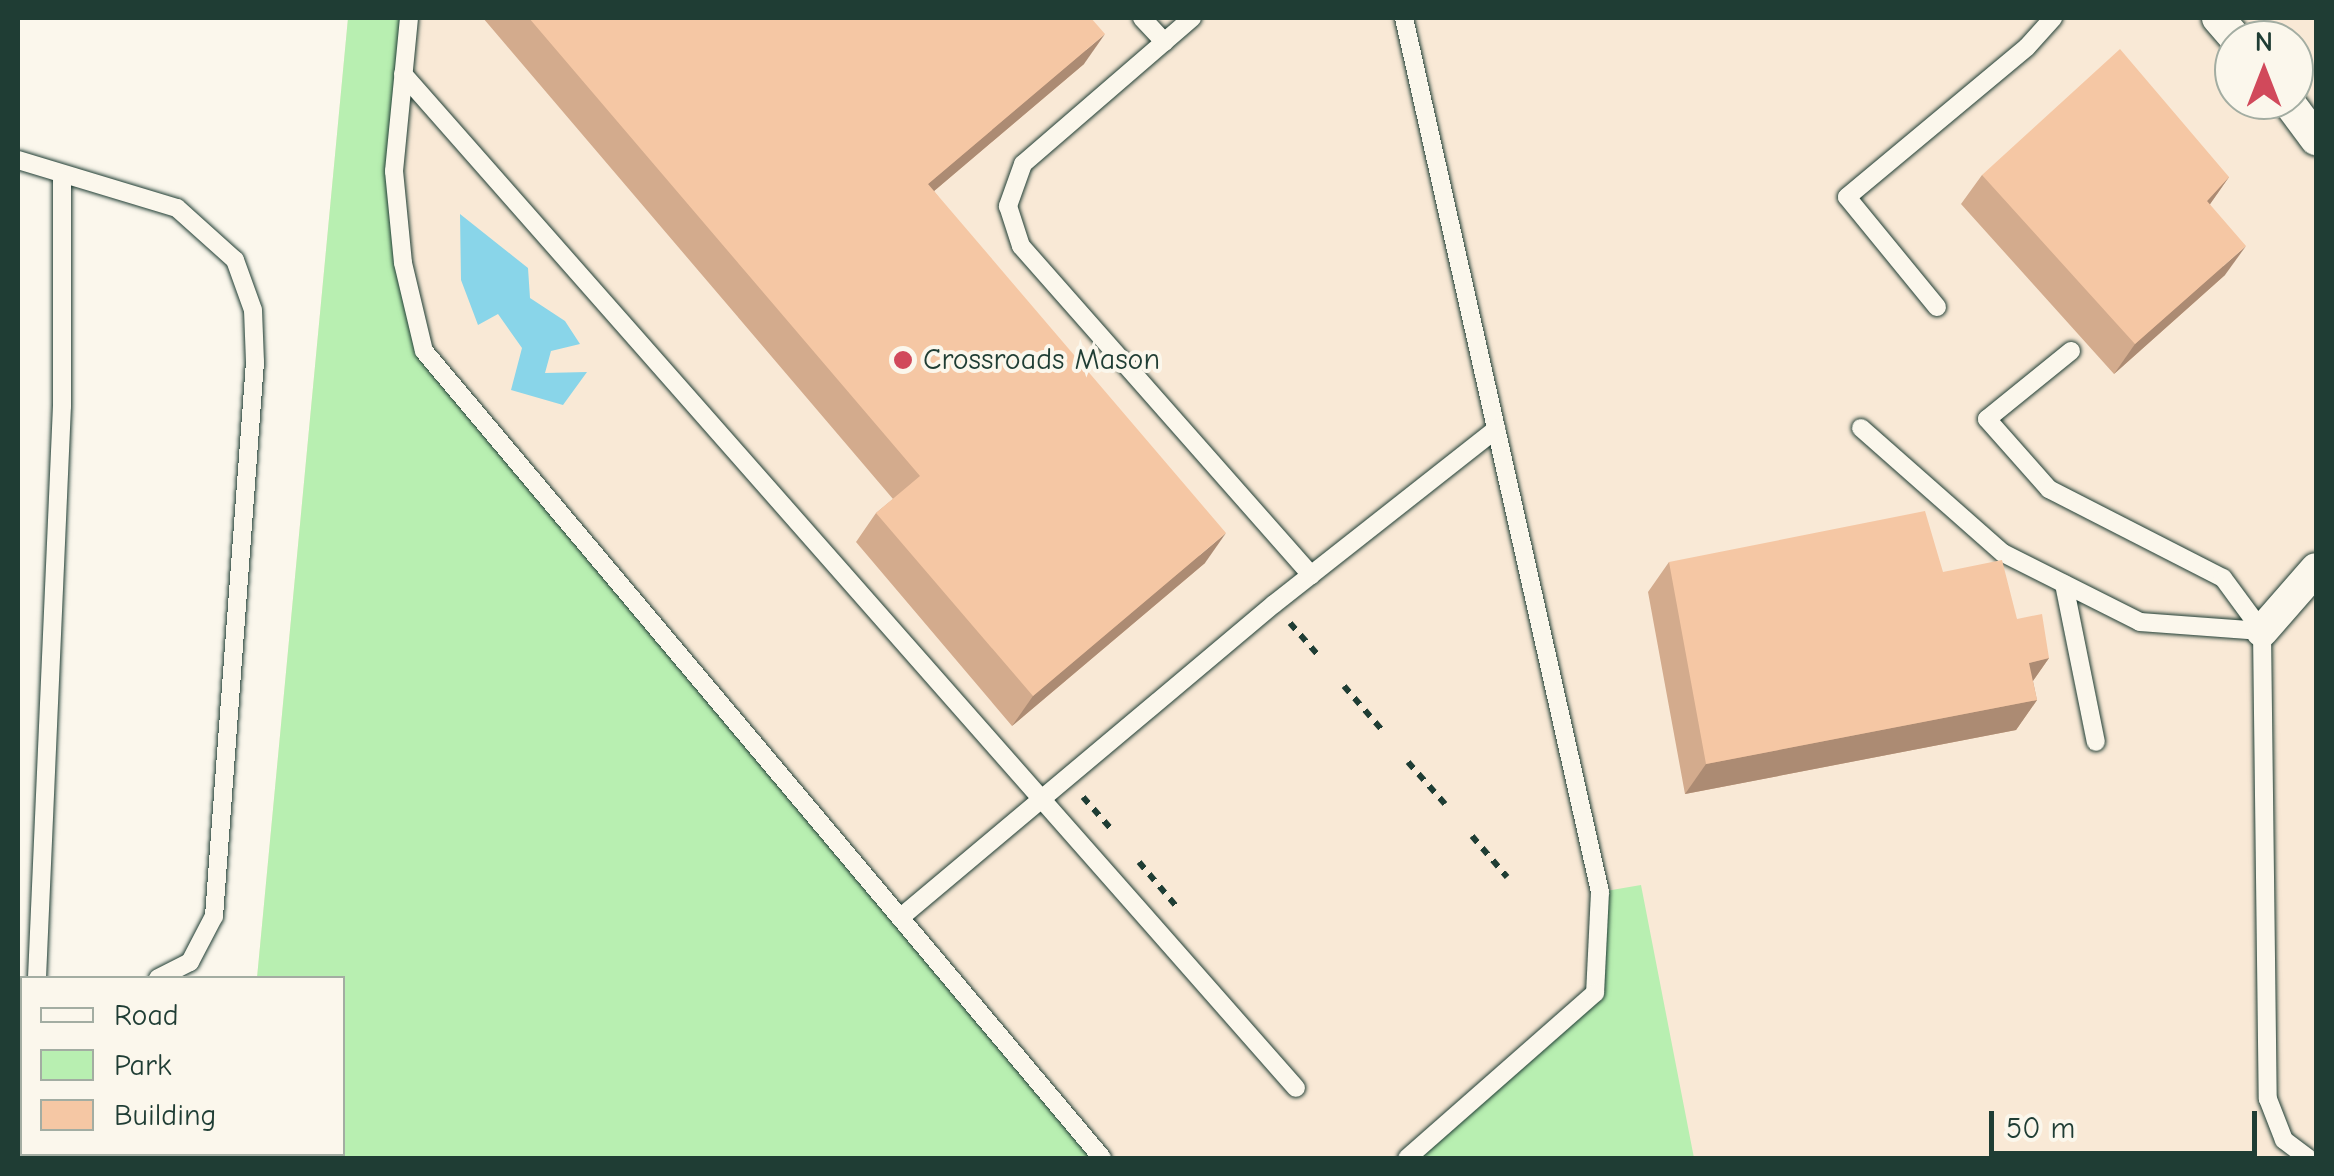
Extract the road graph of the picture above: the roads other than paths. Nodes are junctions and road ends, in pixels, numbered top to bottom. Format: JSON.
{"nodes":[{"id":1,"x":409,"y":18,"type":"edge"},
{"id":2,"x":1142,"y":18,"type":"edge"},
{"id":3,"x":1192,"y":18,"type":"edge"},
{"id":4,"x":1404,"y":18,"type":"edge"},
{"id":5,"x":2053,"y":18,"type":"edge"},
{"id":6,"x":1164,"y":42,"type":"junction"},
{"id":7,"x":404,"y":74,"type":"junction"},
{"id":8,"x":18,"y":160,"type":"edge"},
{"id":9,"x":62,"y":175,"type":"junction"},
{"id":10,"x":1938,"y":307,"type":"dead end"},
{"id":11,"x":2071,"y":350,"type":"dead end"},
{"id":12,"x":1861,"y":428,"type":"dead end"},
{"id":13,"x":1496,"y":430,"type":"junction"},
{"id":14,"x":2316,"y":568,"type":"edge"},
{"id":15,"x":1311,"y":575,"type":"junction"},
{"id":16,"x":2064,"y":584,"type":"junction"},
{"id":17,"x":2262,"y":631,"type":"junction"},
{"id":18,"x":2096,"y":742,"type":"dead end"},
{"id":19,"x":1040,"y":801,"type":"junction"},
{"id":20,"x":901,"y":917,"type":"junction"},
{"id":21,"x":37,"y":976,"type":"edge"},
{"id":22,"x":162,"y":976,"type":"edge"},
{"id":23,"x":1296,"y":1088,"type":"dead end"},
{"id":24,"x":1102,"y":1158,"type":"edge"},
{"id":25,"x":1407,"y":1158,"type":"edge"},
{"id":26,"x":2308,"y":1158,"type":"edge"}],
"edges":[{"from":1,"to":7,"type":"lane"},
{"from":2,"to":6,"type":"lane"},
{"from":3,"to":6,"type":"lane"},
{"from":4,"to":13,"type":"lane"},
{"from":5,"to":10,"type":"lane"},
{"from":6,"to":15,"type":"lane"},
{"from":7,"to":19,"type":"lane"},
{"from":7,"to":20,"type":"lane"},
{"from":8,"to":9,"type":"lane"},
{"from":9,"to":21,"type":"lane"},
{"from":9,"to":22,"type":"lane"},
{"from":11,"to":17,"type":"lane"},
{"from":12,"to":16,"type":"lane"},
{"from":13,"to":15,"type":"lane"},
{"from":13,"to":25,"type":"lane"},
{"from":14,"to":17,"type":"street"},
{"from":15,"to":19,"type":"lane"},
{"from":16,"to":17,"type":"lane"},
{"from":16,"to":18,"type":"lane"},
{"from":17,"to":26,"type":"lane"},
{"from":19,"to":20,"type":"lane"},
{"from":19,"to":23,"type":"lane"},
{"from":20,"to":24,"type":"lane"}]}
